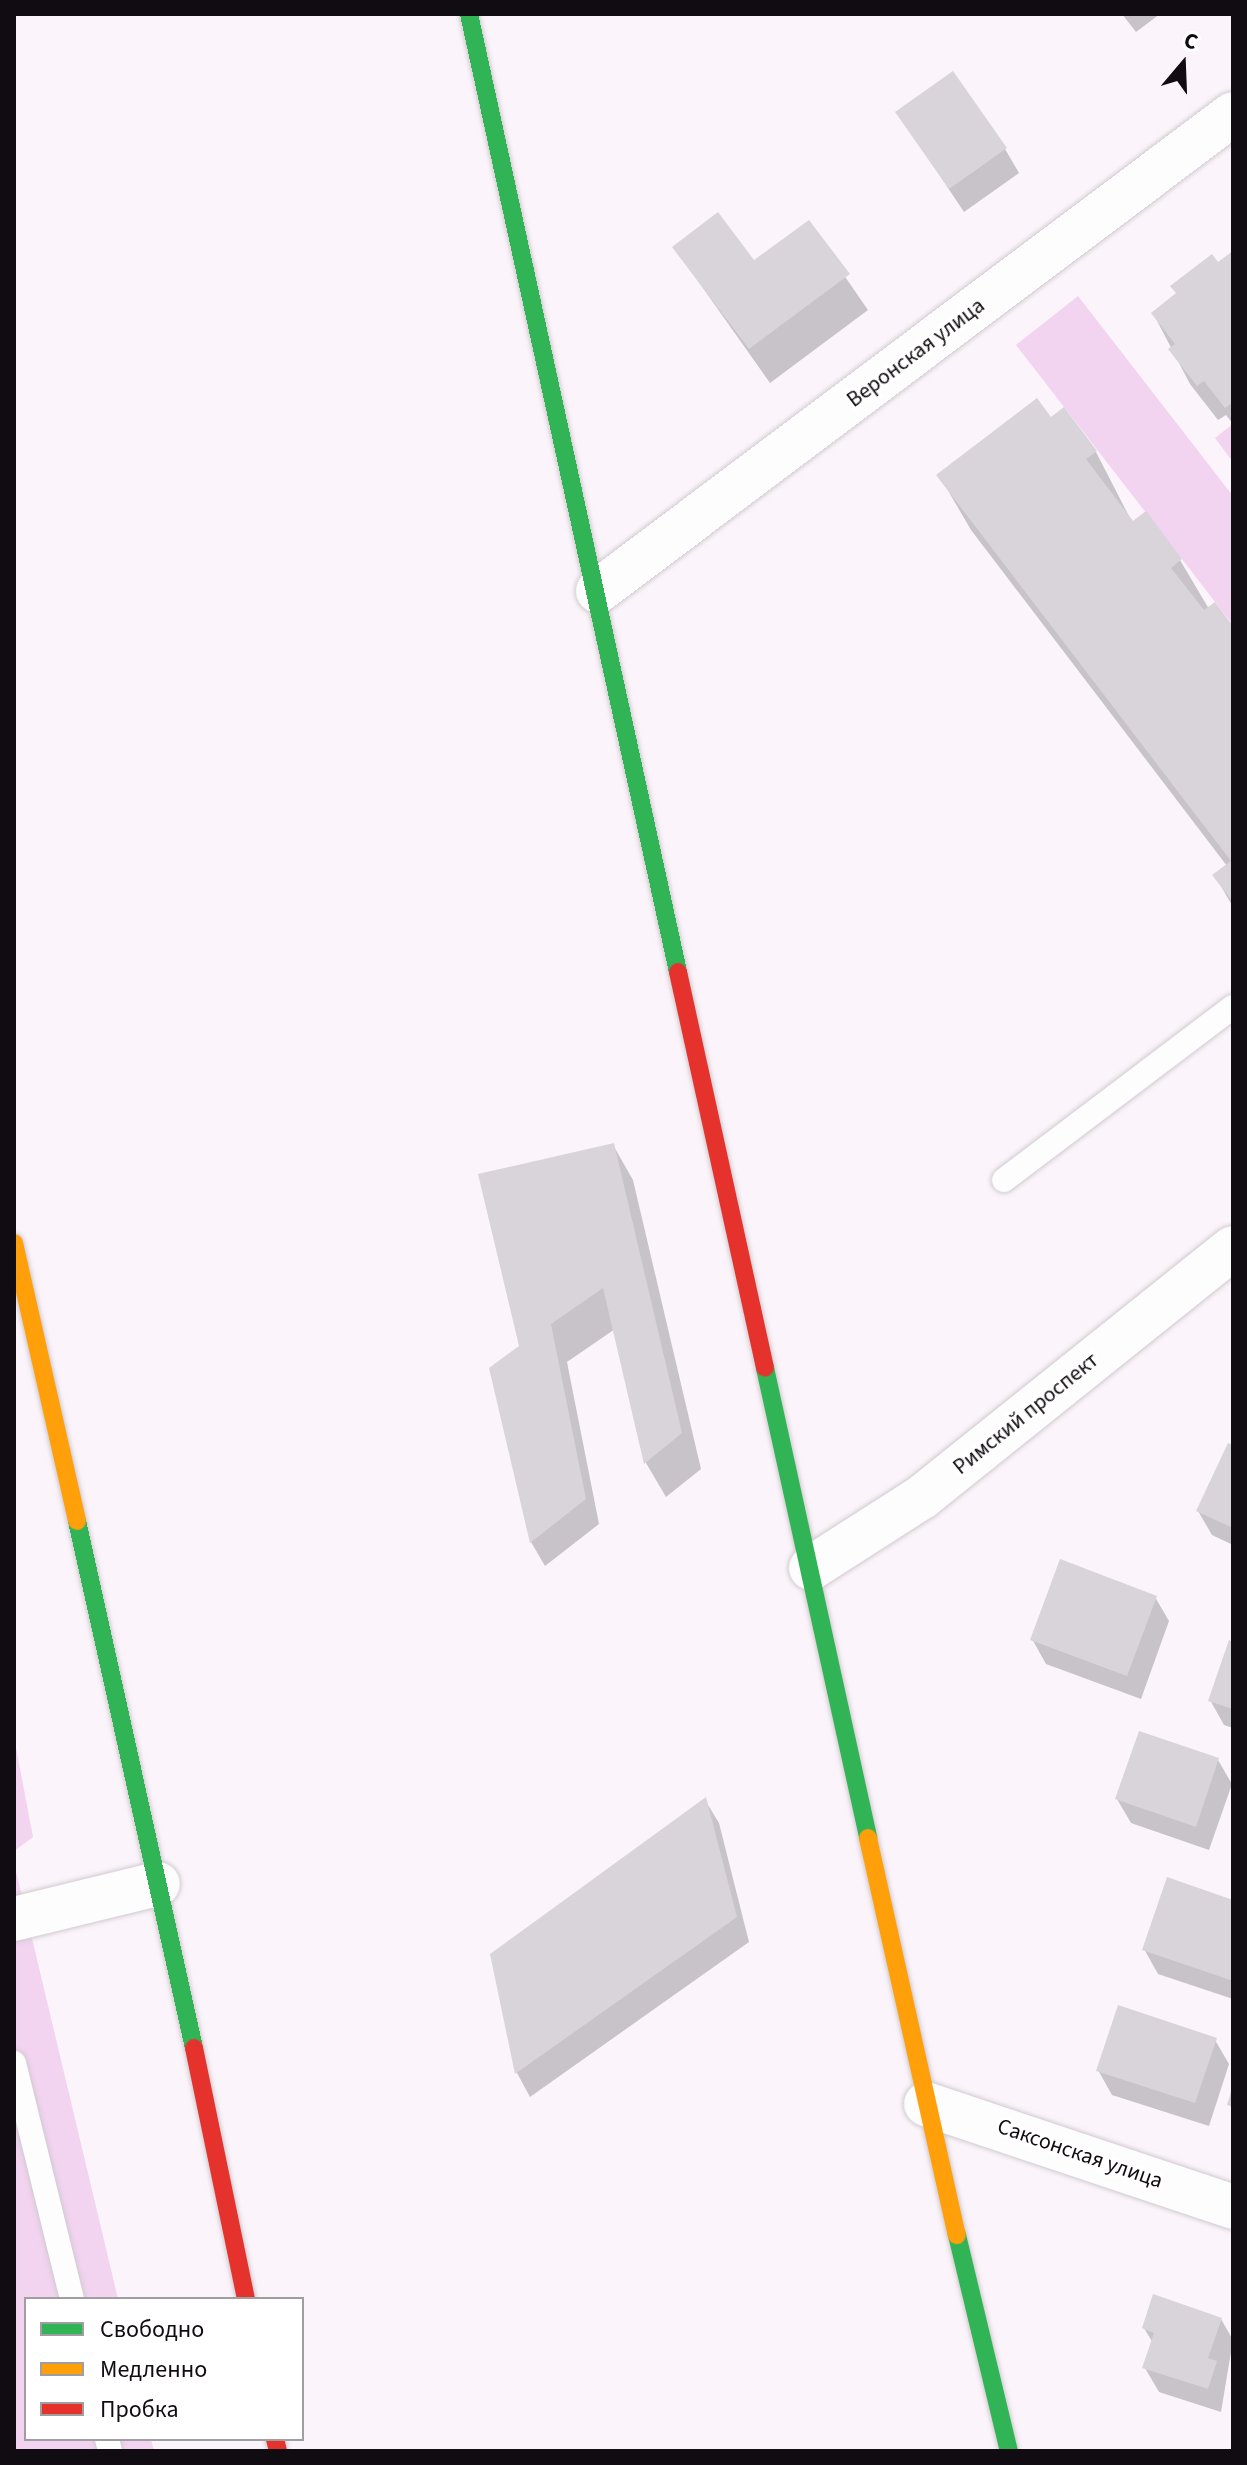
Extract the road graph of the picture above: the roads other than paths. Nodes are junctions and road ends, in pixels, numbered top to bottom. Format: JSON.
{"nodes":[{"id":1,"x":469,"y":14,"type":"edge"},
{"id":2,"x":1233,"y":114,"type":"edge"},
{"id":3,"x":598,"y":591,"type":"junction"},
{"id":4,"x":1233,"y":1007,"type":"edge"},
{"id":5,"x":1004,"y":1180,"type":"dead end"},
{"id":6,"x":14,"y":1243,"type":"edge"},
{"id":7,"x":1233,"y":1248,"type":"edge"},
{"id":8,"x":811,"y":1568,"type":"junction"},
{"id":9,"x":158,"y":1884,"type":"junction"},
{"id":10,"x":14,"y":1919,"type":"edge"},
{"id":11,"x":14,"y":2063,"type":"edge"},
{"id":12,"x":926,"y":2104,"type":"junction"},
{"id":13,"x":1233,"y":2207,"type":"edge"},
{"id":14,"x":72,"y":2297,"type":"edge"},
{"id":15,"x":246,"y":2297,"type":"edge"},
{"id":16,"x":1009,"y":2451,"type":"edge"}],
"edges":[{"from":1,"to":3,"type":"street"},
{"from":2,"to":3,"type":"street","name":"Веронская улица"},
{"from":3,"to":8,"type":"street"},
{"from":4,"to":5,"type":"lane"},
{"from":6,"to":9,"type":"street"},
{"from":7,"to":8,"type":"street","name":"Римский проспект"},
{"from":8,"to":12,"type":"street"},
{"from":9,"to":10,"type":"street"},
{"from":9,"to":15,"type":"street"},
{"from":11,"to":14,"type":"lane"},
{"from":12,"to":13,"type":"street","name":"Саксонская улица"},
{"from":12,"to":16,"type":"street"}]}
